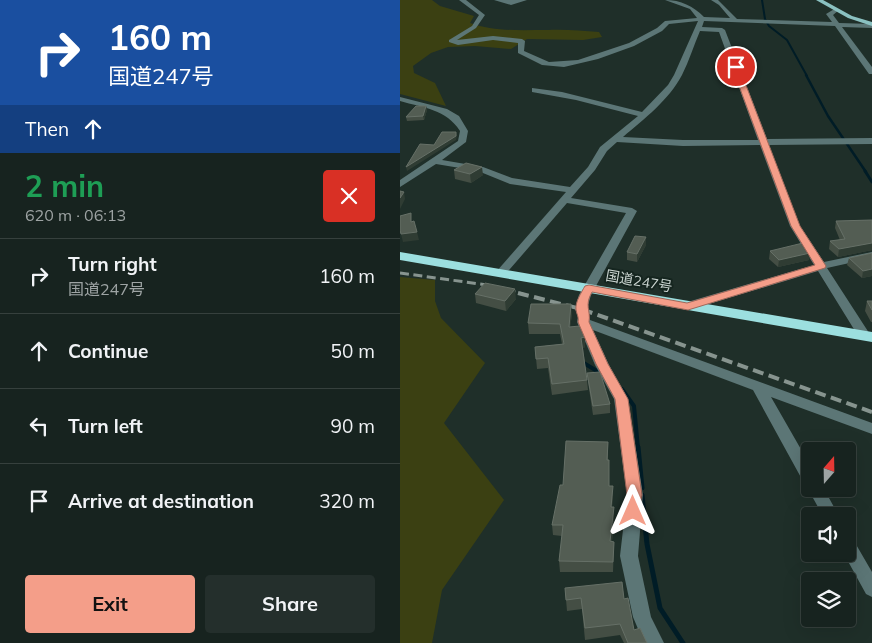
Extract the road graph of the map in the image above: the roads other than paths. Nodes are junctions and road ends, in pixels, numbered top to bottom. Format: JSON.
{"nodes":[{"id":1,"x":462,"y":0,"type":"edge"},
{"id":2,"x":497,"y":0,"type":"edge"},
{"id":3,"x":524,"y":0,"type":"edge"},
{"id":4,"x":668,"y":0,"type":"edge"},
{"id":5,"x":714,"y":0,"type":"edge"},
{"id":6,"x":819,"y":0,"type":"edge"},
{"id":7,"x":836,"y":10,"type":"junction"},
{"id":8,"x":702,"y":19,"type":"junction"},
{"id":9,"x":735,"y":20,"type":"junction"},
{"id":10,"x":837,"y":24,"type":"junction"},
{"id":11,"x":872,"y":25,"type":"edge"},
{"id":12,"x":698,"y":28,"type":"junction"},
{"id":13,"x":872,"y":72,"type":"edge"},
{"id":14,"x":534,"y":90,"type":"dead end"},
{"id":15,"x":400,"y":99,"type":"edge"},
{"id":16,"x":644,"y":115,"type":"junction"},
{"id":17,"x":614,"y":139,"type":"junction"},
{"id":18,"x":872,"y":141,"type":"edge"},
{"id":19,"x":762,"y":142,"type":"junction"},
{"id":20,"x":434,"y":161,"type":"junction"},
{"id":21,"x":402,"y":179,"type":"edge"},
{"id":22,"x":572,"y":190,"type":"junction"},
{"id":23,"x":564,"y":200,"type":"junction"},
{"id":24,"x":872,"y":255,"type":"edge"},
{"id":25,"x":400,"y":256,"type":"edge"},
{"id":26,"x":821,"y":266,"type":"junction"},
{"id":27,"x":500,"y":274,"type":"junction"},
{"id":28,"x":589,"y":289,"type":"junction"},
{"id":29,"x":688,"y":306,"type":"junction"},
{"id":30,"x":584,"y":322,"type":"junction"},
{"id":31,"x":869,"y":336,"type":"edge"},
{"id":32,"x":759,"y":388,"type":"junction"},
{"id":33,"x":872,"y":429,"type":"edge"},
{"id":34,"x":801,"y":463,"type":"edge"},
{"id":35,"x":856,"y":560,"type":"edge"},
{"id":36,"x":872,"y":589,"type":"edge"},
{"id":37,"x":654,"y":643,"type":"edge"}],
"edges":[{"from":1,"to":8,"type":"street"},
{"from":2,"to":3,"type":"street"},
{"from":4,"to":8,"type":"street"},
{"from":5,"to":9,"type":"street"},
{"from":6,"to":7,"type":"main road"},
{"from":7,"to":10,"type":"street"},
{"from":7,"to":11,"type":"main road"},
{"from":8,"to":9,"type":"street"},
{"from":8,"to":12,"type":"street"},
{"from":9,"to":10,"type":"street"},
{"from":10,"to":11,"type":"street"},
{"from":10,"to":13,"type":"street"},
{"from":12,"to":16,"type":"street"},
{"from":12,"to":19,"type":"street"},
{"from":14,"to":16,"type":"street"},
{"from":15,"to":20,"type":"street"},
{"from":16,"to":17,"type":"street"},
{"from":17,"to":19,"type":"street"},
{"from":17,"to":22,"type":"street"},
{"from":18,"to":19,"type":"street"},
{"from":19,"to":26,"type":"street"},
{"from":20,"to":21,"type":"street"},
{"from":20,"to":22,"type":"street"},
{"from":22,"to":23,"type":"street"},
{"from":23,"to":27,"type":"street"},
{"from":23,"to":28,"type":"street"},
{"from":24,"to":26,"type":"street"},
{"from":25,"to":27,"type":"highway","name":"国道247号"},
{"from":26,"to":29,"type":"street"},
{"from":26,"to":31,"type":"street"},
{"from":27,"to":28,"type":"highway","name":"国道247号"},
{"from":28,"to":29,"type":"highway","name":"国道247号"},
{"from":28,"to":30,"type":"street"},
{"from":29,"to":31,"type":"highway","name":"国道247号"},
{"from":30,"to":32,"type":"street"},
{"from":30,"to":37,"type":"street"},
{"from":32,"to":33,"type":"street"},
{"from":32,"to":34,"type":"street"},
{"from":35,"to":36,"type":"street"}]}
